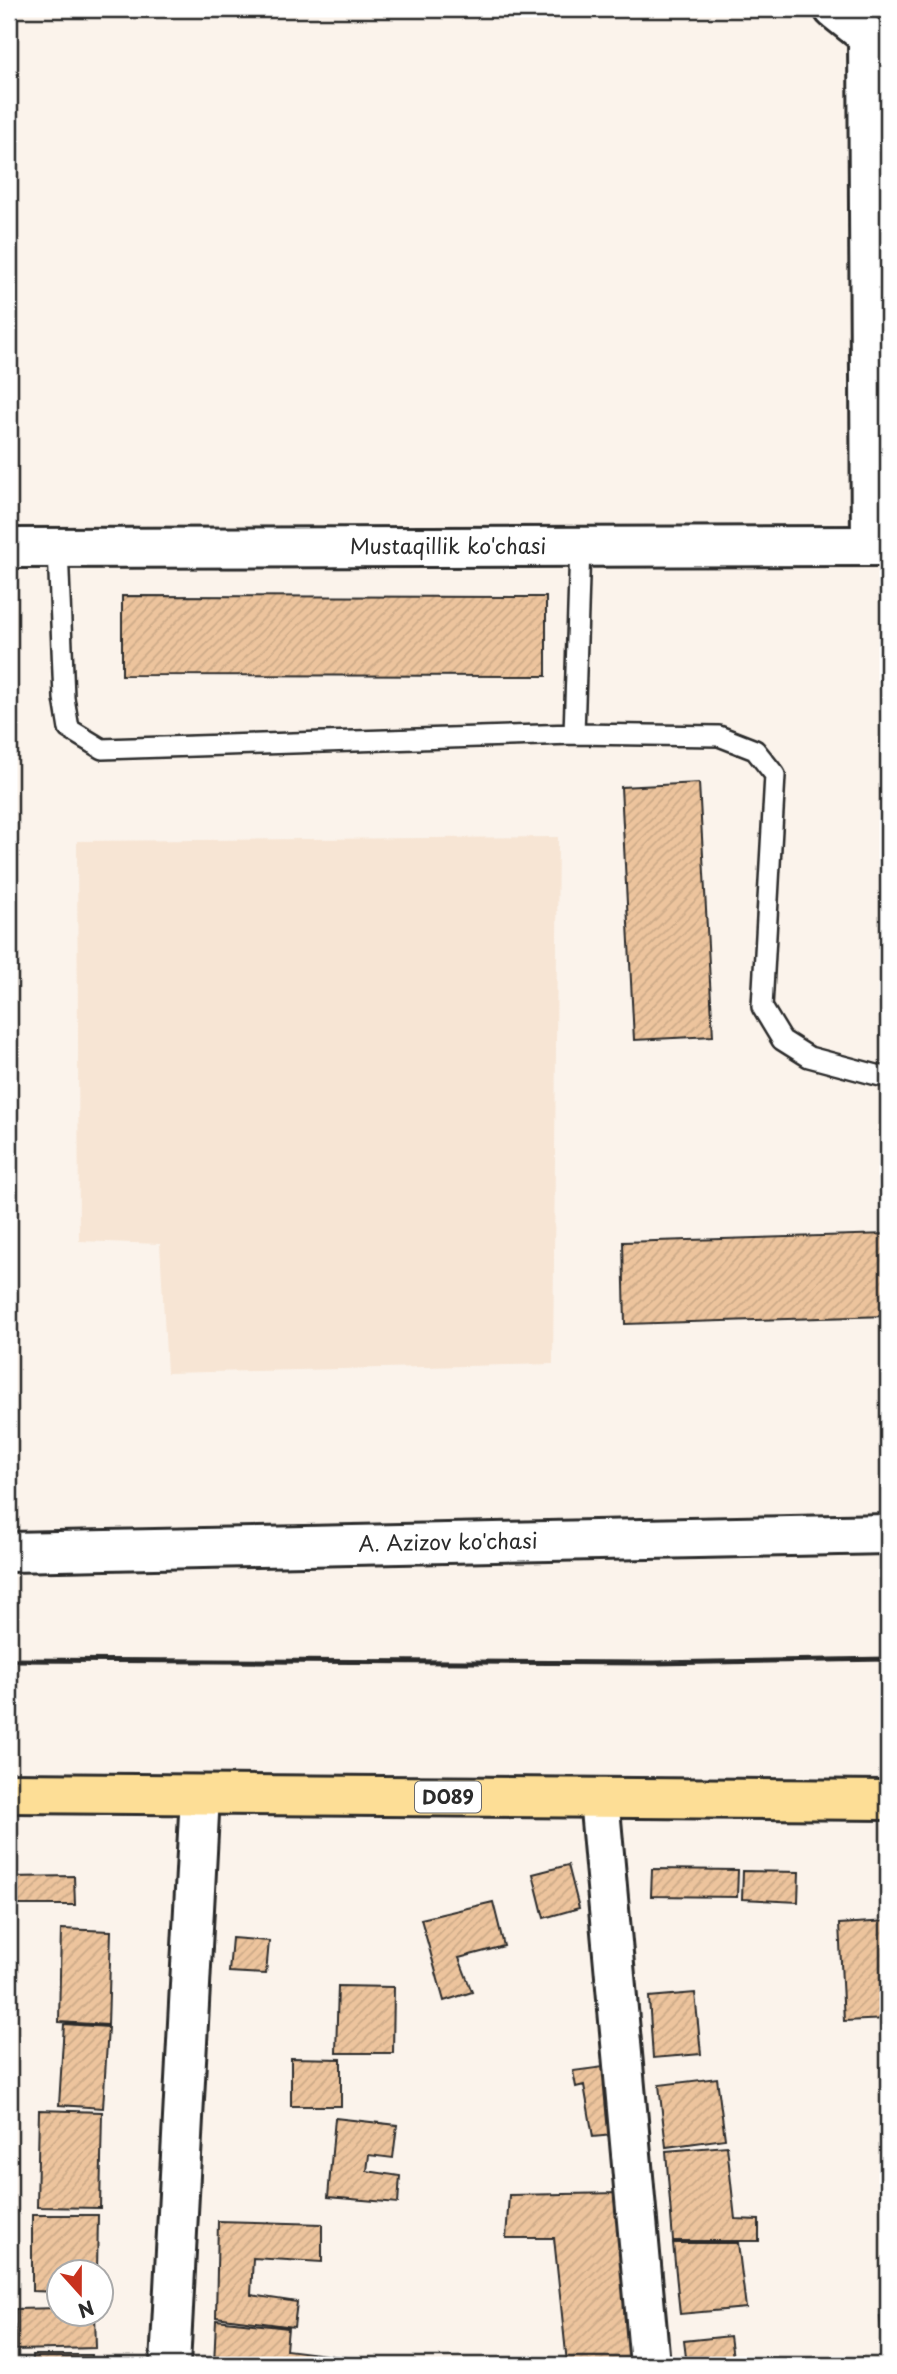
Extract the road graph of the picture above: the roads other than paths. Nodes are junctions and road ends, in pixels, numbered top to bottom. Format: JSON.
{"nodes":[{"id":1,"x":834,"y":9,"type":"edge"},
{"id":2,"x":878,"y":42,"type":"edge"},
{"id":3,"x":880,"y":546,"type":"edge"},
{"id":4,"x":580,"y":547,"type":"junction"},
{"id":5,"x":9,"y":548,"type":"edge"},
{"id":6,"x":58,"y":548,"type":"junction"},
{"id":7,"x":574,"y":734,"type":"junction"},
{"id":8,"x":888,"y":1079,"type":"edge"},
{"id":9,"x":888,"y":1534,"type":"edge"},
{"id":10,"x":9,"y":1552,"type":"edge"},
{"id":11,"x":9,"y":1793,"type":"edge"},
{"id":12,"x":200,"y":1795,"type":"junction"},
{"id":13,"x":599,"y":1798,"type":"junction"},
{"id":14,"x":888,"y":1800,"type":"edge"},
{"id":15,"x":170,"y":2365,"type":"edge"},
{"id":16,"x":650,"y":2365,"type":"edge"}],
"edges":[{"from":1,"to":2,"type":"street"},
{"from":2,"to":3,"type":"street"},
{"from":3,"to":4,"type":"street","name":"Mustaqillik ko'chasi"},
{"from":4,"to":6,"type":"street","name":"Mustaqillik ko'chasi"},
{"from":4,"to":7,"type":"lane"},
{"from":5,"to":6,"type":"street","name":"Mustaqillik ko'chasi"},
{"from":6,"to":7,"type":"lane"},
{"from":7,"to":8,"type":"lane"},
{"from":9,"to":10,"type":"street","name":"A. Azizov ko'chasi"},
{"from":11,"to":12,"type":"main road","number":"D089"},
{"from":12,"to":13,"type":"main road","number":"D089"},
{"from":12,"to":15,"type":"street"},
{"from":13,"to":14,"type":"main road","number":"D089"},
{"from":13,"to":16,"type":"street"}]}
